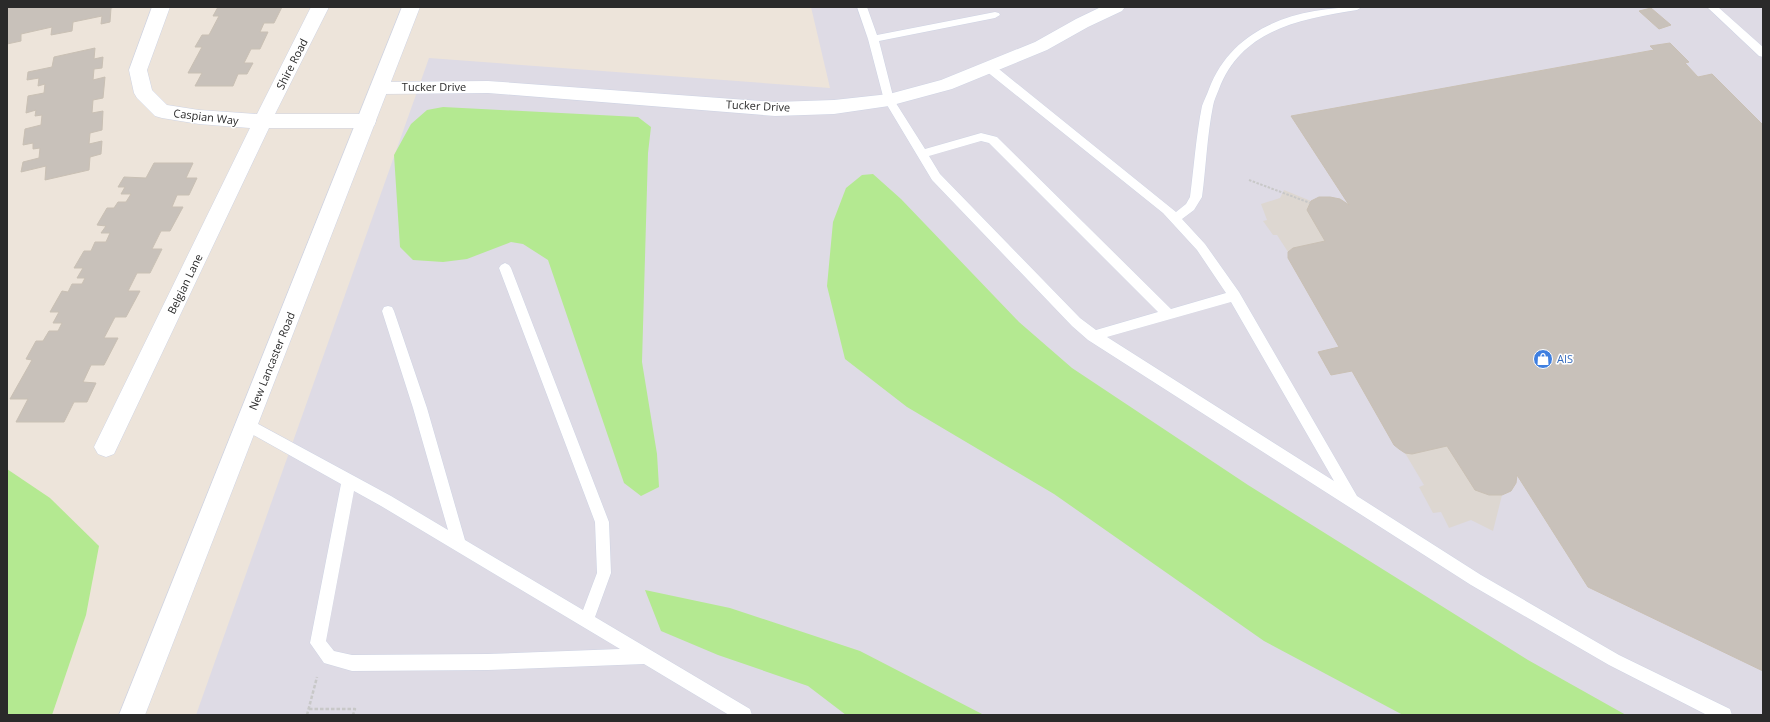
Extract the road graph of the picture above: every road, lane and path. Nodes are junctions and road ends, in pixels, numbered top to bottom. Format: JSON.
{"nodes":[{"id":1,"x":161,"y":7,"type":"edge"},
{"id":2,"x":320,"y":7,"type":"edge"},
{"id":3,"x":411,"y":7,"type":"edge"},
{"id":4,"x":862,"y":7,"type":"edge"},
{"id":5,"x":1116,"y":7,"type":"edge"},
{"id":6,"x":1357,"y":7,"type":"edge"},
{"id":7,"x":1712,"y":7,"type":"edge"},
{"id":8,"x":995,"y":15,"type":"dead end"},
{"id":9,"x":873,"y":39,"type":"junction"},
{"id":10,"x":1763,"y":53,"type":"edge"},
{"id":11,"x":990,"y":68,"type":"junction"},
{"id":12,"x":380,"y":88,"type":"junction"},
{"id":13,"x":888,"y":100,"type":"junction"},
{"id":14,"x":263,"y":120,"type":"junction"},
{"id":15,"x":367,"y":121,"type":"junction"},
{"id":16,"x":921,"y":154,"type":"junction"},
{"id":17,"x":1249,"y":180,"type":"dead end"},
{"id":18,"x":1310,"y":203,"type":"dead end"},
{"id":19,"x":1175,"y":218,"type":"junction"},
{"id":20,"x":505,"y":268,"type":"dead end"},
{"id":21,"x":1235,"y":296,"type":"junction"},
{"id":22,"x":388,"y":311,"type":"dead end"},
{"id":23,"x":1169,"y":314,"type":"junction"},
{"id":24,"x":1093,"y":336,"type":"junction"},
{"id":25,"x":246,"y":424,"type":"junction"},
{"id":26,"x":106,"y":447,"type":"dead end"},
{"id":27,"x":349,"y":481,"type":"junction"},
{"id":28,"x":1354,"y":502,"type":"junction"},
{"id":29,"x":459,"y":544,"type":"junction"},
{"id":30,"x":586,"y":621,"type":"junction"},
{"id":31,"x":324,"y":652,"type":"junction"},
{"id":32,"x":645,"y":656,"type":"junction"},
{"id":33,"x":308,"y":709,"type":"junction"},
{"id":34,"x":132,"y":715,"type":"edge"},
{"id":35,"x":307,"y":715,"type":"edge"},
{"id":36,"x":353,"y":715,"type":"edge"},
{"id":37,"x":744,"y":715,"type":"edge"},
{"id":38,"x":1724,"y":715,"type":"edge"}],
"edges":[{"from":1,"to":14,"type":"street","name":"Caspian Way"},
{"from":2,"to":14,"type":"street","name":"Shire Road"},
{"from":3,"to":12,"type":"street","name":"New Lancaster Road"},
{"from":4,"to":9,"type":"lane"},
{"from":5,"to":11,"type":"street","name":"Tucker Drive"},
{"from":6,"to":19,"type":"lane"},
{"from":7,"to":10,"type":"lane"},
{"from":8,"to":9,"type":"lane"},
{"from":9,"to":13,"type":"lane"},
{"from":11,"to":13,"type":"street","name":"Tucker Drive"},
{"from":11,"to":19,"type":"lane"},
{"from":12,"to":13,"type":"street","name":"Tucker Drive"},
{"from":12,"to":15,"type":"street","name":"New Lancaster Road"},
{"from":13,"to":16,"type":"lane"},
{"from":14,"to":15,"type":"street","name":"Caspian Way"},
{"from":14,"to":26,"type":"street","name":"Belgian Lane"},
{"from":15,"to":25,"type":"street","name":"New Lancaster Road"},
{"from":16,"to":23,"type":"lane"},
{"from":16,"to":24,"type":"lane"},
{"from":17,"to":18,"type":"path"},
{"from":19,"to":21,"type":"lane"},
{"from":20,"to":30,"type":"lane"},
{"from":21,"to":23,"type":"lane"},
{"from":21,"to":28,"type":"lane"},
{"from":22,"to":29,"type":"lane"},
{"from":23,"to":24,"type":"lane"},
{"from":24,"to":28,"type":"lane"},
{"from":25,"to":27,"type":"lane"},
{"from":25,"to":34,"type":"street","name":"New Lancaster Road"},
{"from":27,"to":29,"type":"lane"},
{"from":27,"to":31,"type":"lane"},
{"from":28,"to":38,"type":"lane"},
{"from":29,"to":30,"type":"lane"},
{"from":30,"to":32,"type":"lane"},
{"from":31,"to":32,"type":"lane"},
{"from":31,"to":33,"type":"path"},
{"from":32,"to":37,"type":"lane"},
{"from":33,"to":35,"type":"path"},
{"from":33,"to":36,"type":"path"}]}
